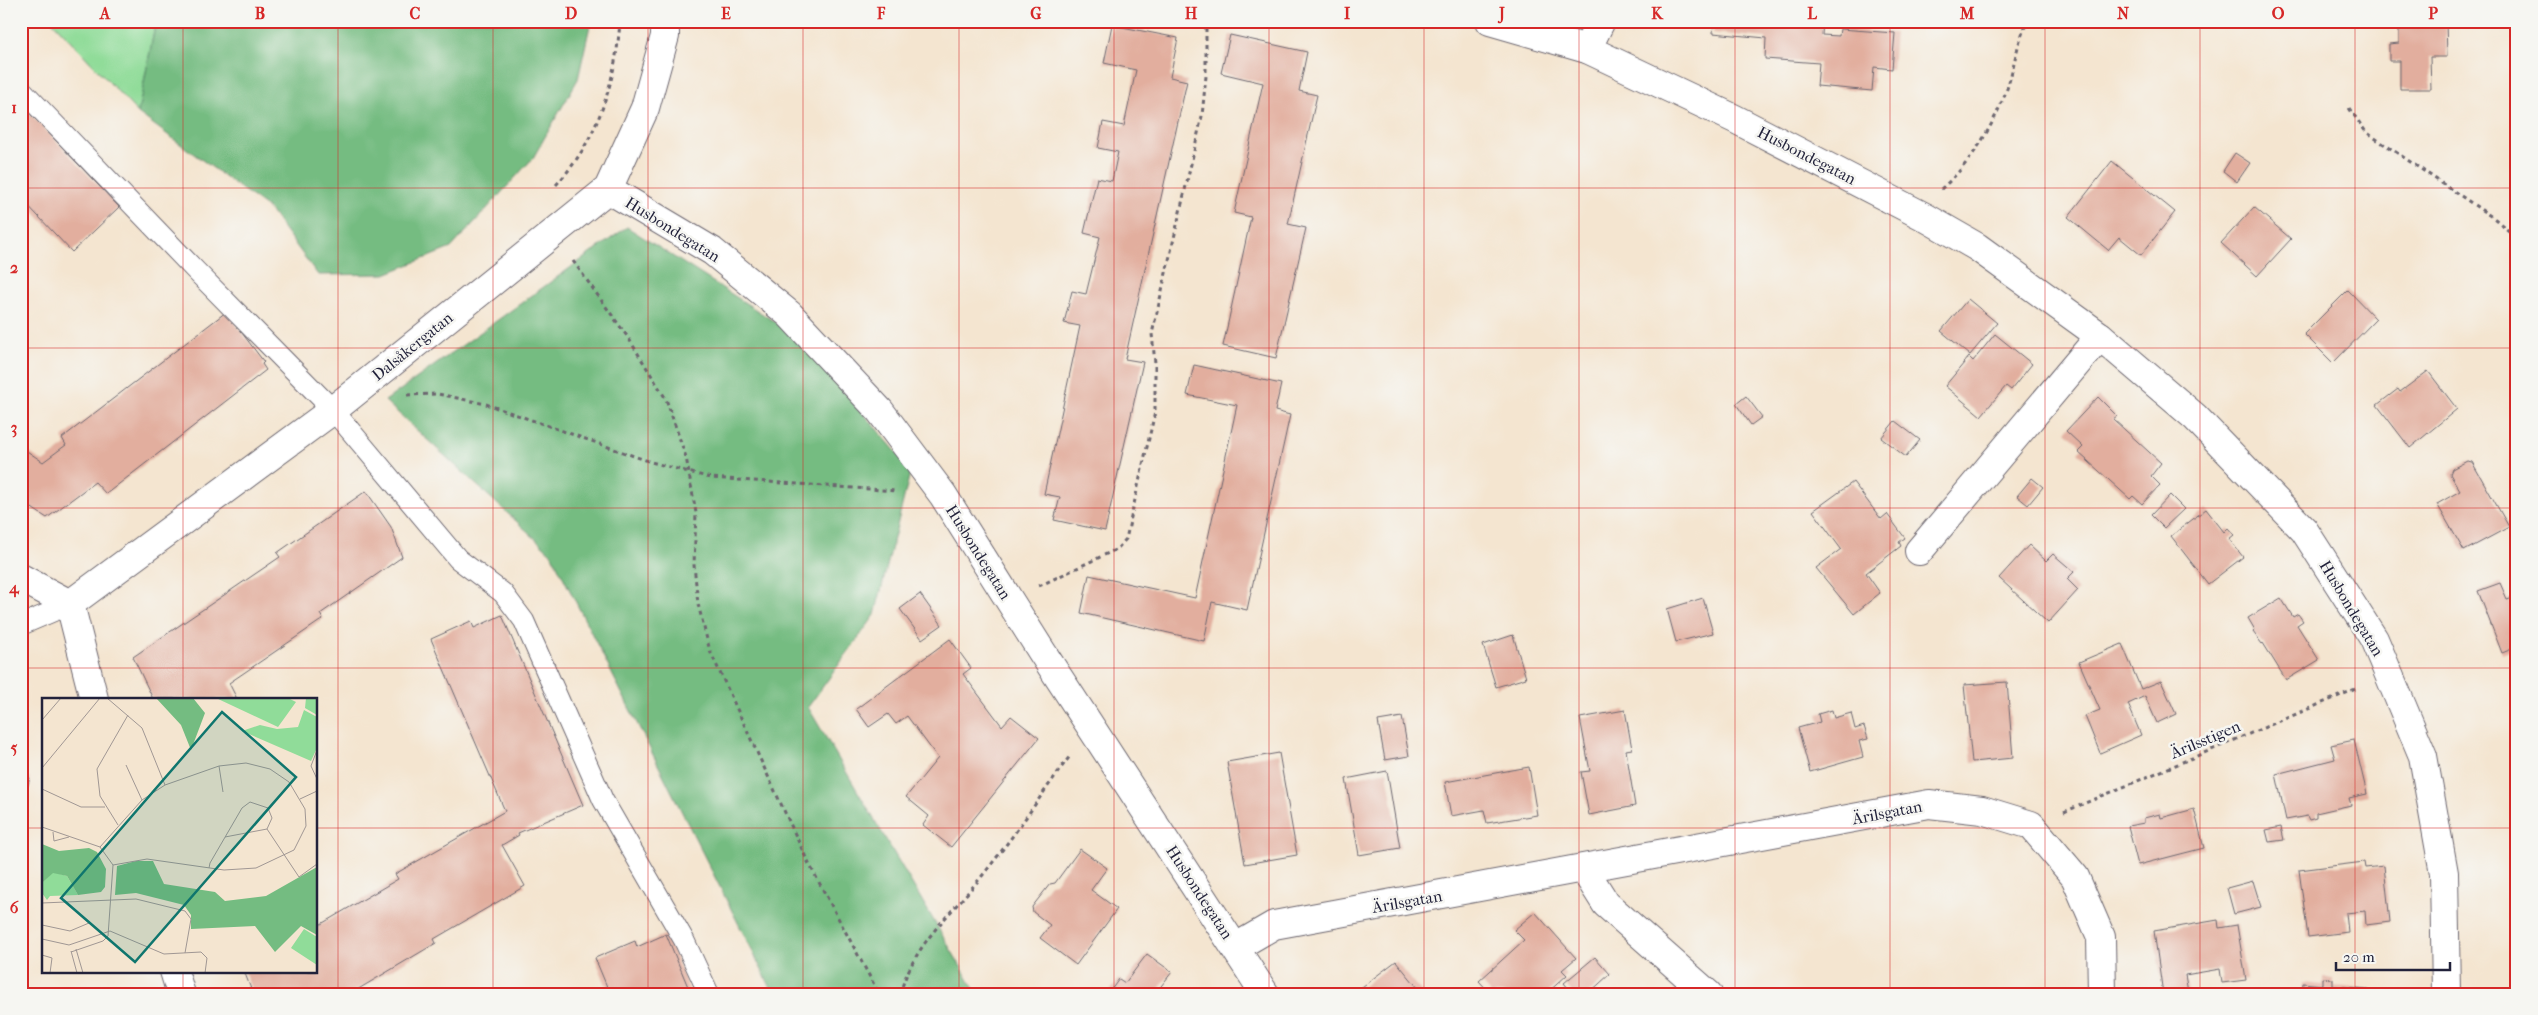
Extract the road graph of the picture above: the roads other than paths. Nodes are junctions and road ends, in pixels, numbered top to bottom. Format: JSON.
{"nodes":[{"id":1,"x":665,"y":21,"type":"edge"},
{"id":2,"x":1490,"y":21,"type":"edge"},
{"id":3,"x":1601,"y":21,"type":"edge"},
{"id":4,"x":1587,"y":49,"type":"junction"},
{"id":5,"x":21,"y":89,"type":"edge"},
{"id":6,"x":608,"y":189,"type":"junction"},
{"id":7,"x":2100,"y":336,"type":"junction"},
{"id":8,"x":333,"y":410,"type":"junction"},
{"id":9,"x":1919,"y":551,"type":"dead end"},
{"id":10,"x":21,"y":578,"type":"edge"},
{"id":11,"x":70,"y":604,"type":"junction"},
{"id":12,"x":21,"y":625,"type":"edge"},
{"id":13,"x":94,"y":698,"type":"edge"},
{"id":14,"x":1584,"y":869,"type":"junction"},
{"id":15,"x":1236,"y":947,"type":"junction"},
{"id":16,"x":174,"y":972,"type":"edge"},
{"id":17,"x":181,"y":994,"type":"edge"},
{"id":18,"x":709,"y":994,"type":"edge"},
{"id":19,"x":1265,"y":994,"type":"edge"},
{"id":20,"x":1708,"y":994,"type":"edge"},
{"id":21,"x":2102,"y":994,"type":"edge"},
{"id":22,"x":2446,"y":994,"type":"edge"}],
"edges":[{"from":1,"to":6,"type":"street","name":"Dalsåkergatan"},
{"from":2,"to":4,"type":"street","name":"Husbondegatan"},
{"from":3,"to":4,"type":"street"},
{"from":4,"to":7,"type":"street","name":"Husbondegatan"},
{"from":5,"to":8,"type":"lane"},
{"from":6,"to":8,"type":"street","name":"Dalsåkergatan"},
{"from":6,"to":15,"type":"street","name":"Husbondegatan"},
{"from":7,"to":9,"type":"street"},
{"from":7,"to":22,"type":"street","name":"Husbondegatan"},
{"from":8,"to":11,"type":"street","name":"Dalsåkergatan"},
{"from":8,"to":18,"type":"lane"},
{"from":10,"to":11,"type":"street"},
{"from":11,"to":12,"type":"lane"},
{"from":11,"to":13,"type":"street"},
{"from":14,"to":15,"type":"street","name":"Ärilsgatan"},
{"from":14,"to":20,"type":"street"},
{"from":14,"to":21,"type":"street","name":"Ärilsgatan"},
{"from":15,"to":19,"type":"street","name":"Husbondegatan"},
{"from":16,"to":17,"type":"street"}]}
